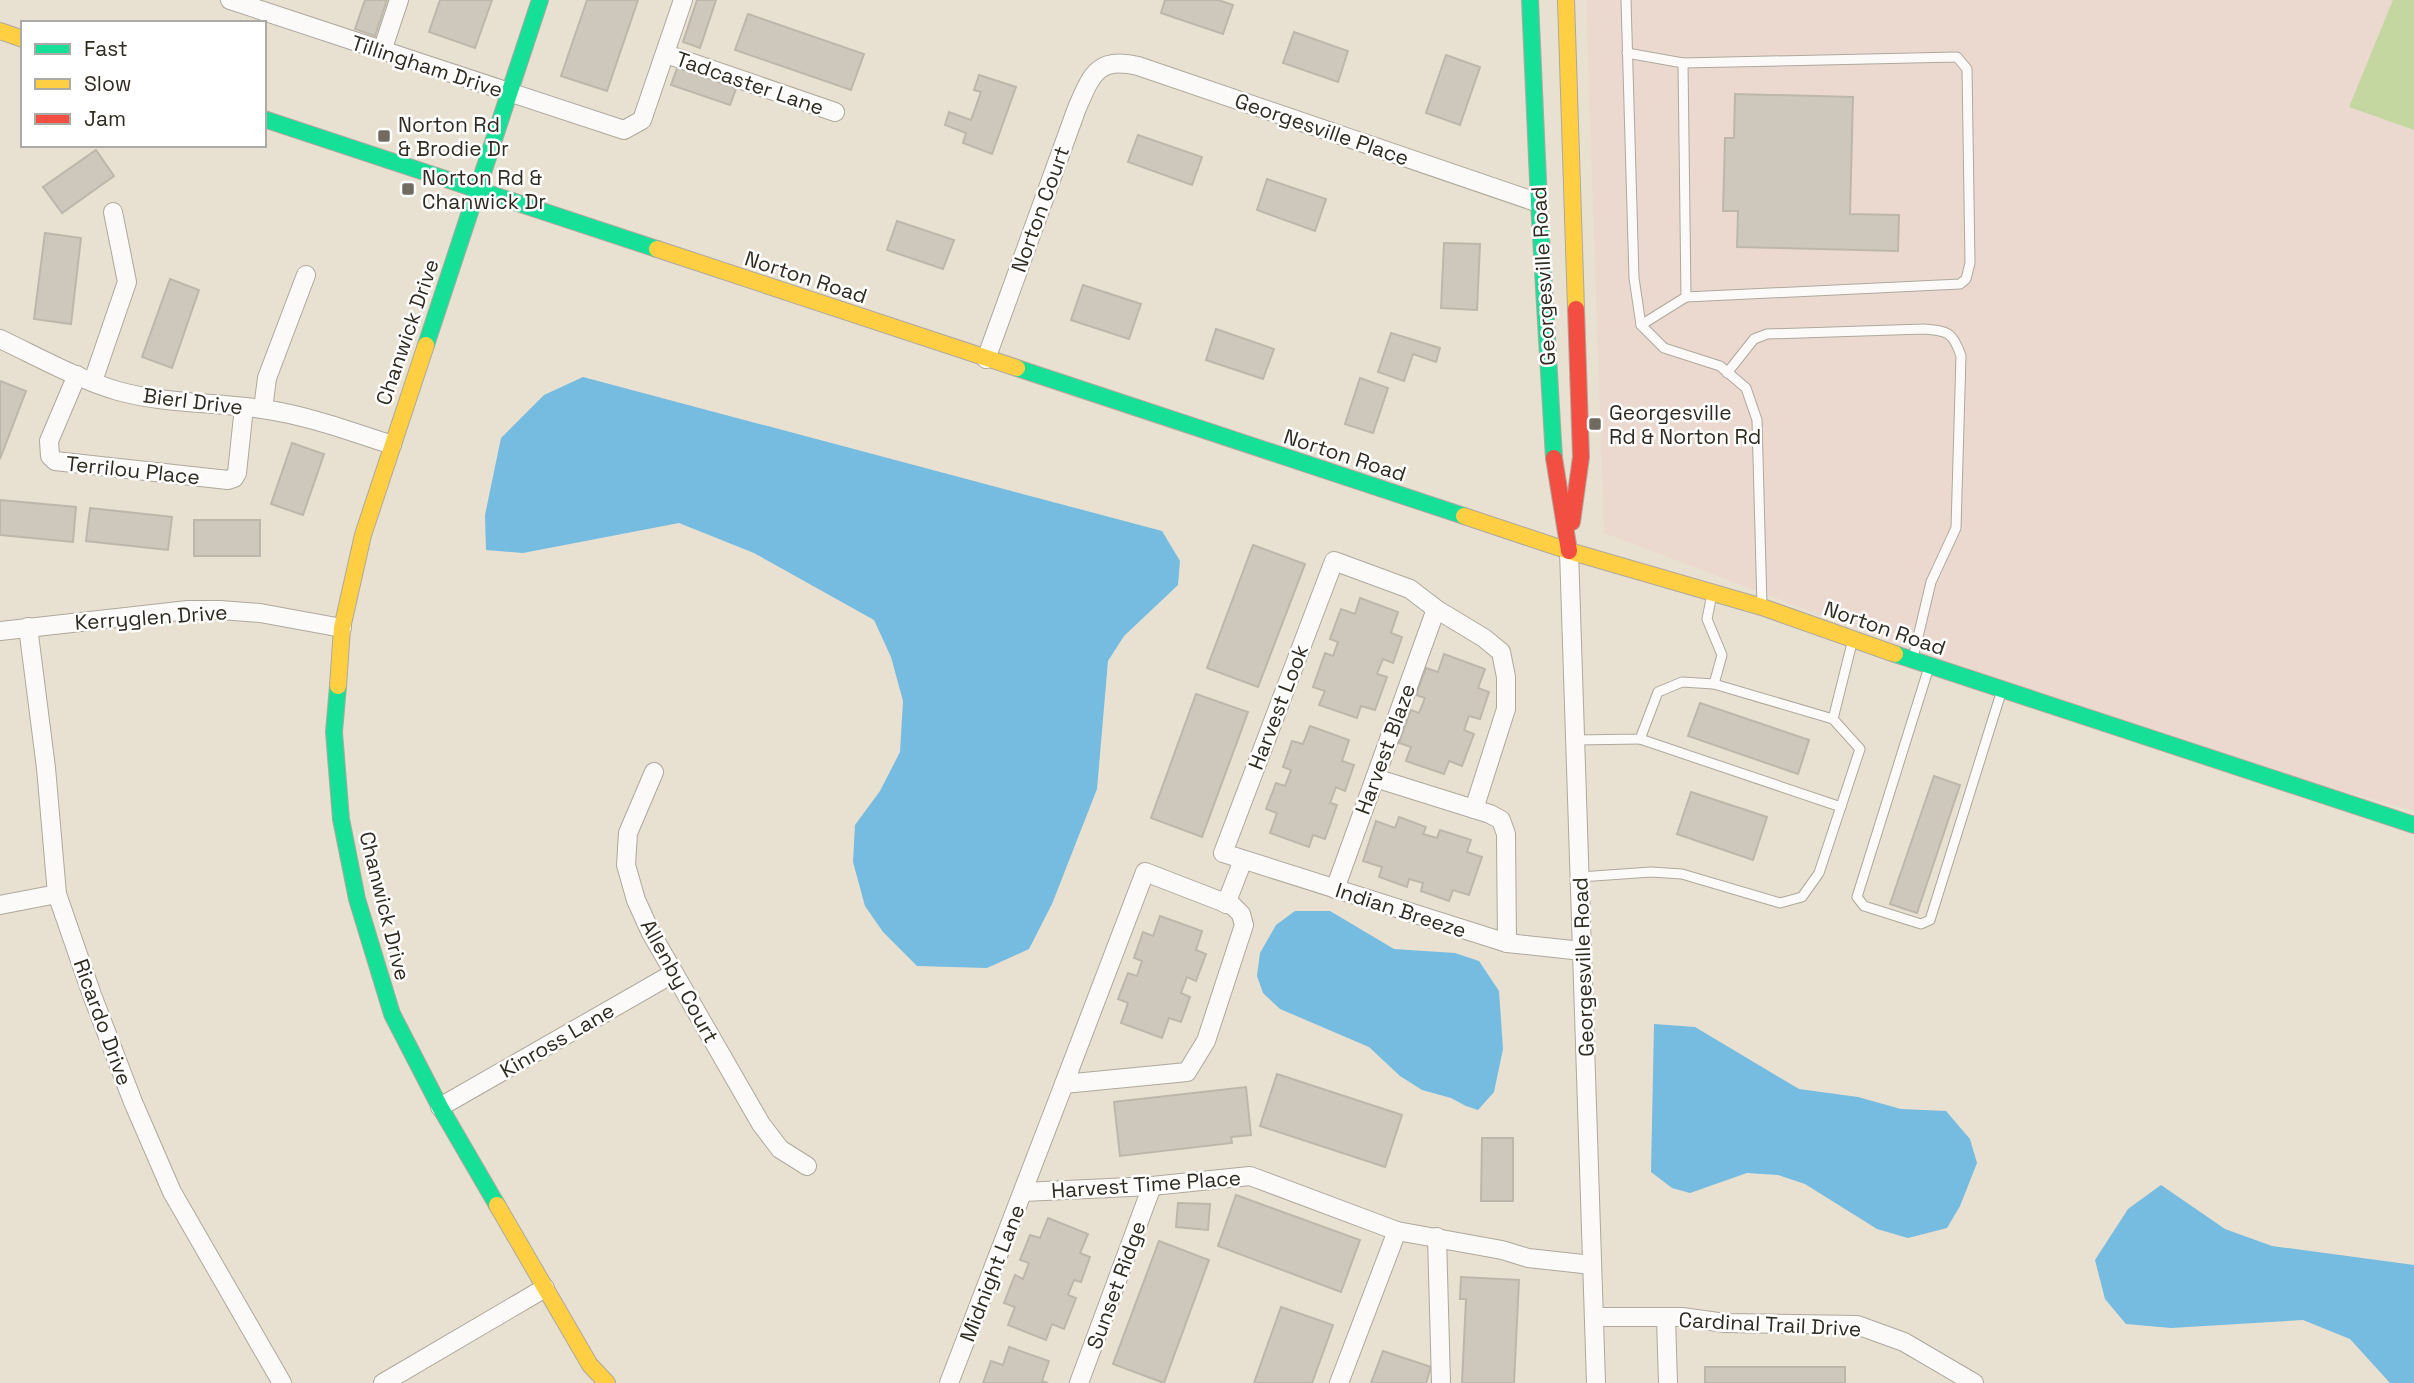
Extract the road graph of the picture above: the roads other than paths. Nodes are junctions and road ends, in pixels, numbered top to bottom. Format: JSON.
{"nodes":[{"id":1,"x":230,"y":0,"type":"edge"},
{"id":2,"x":399,"y":0,"type":"edge"},
{"id":3,"x":540,"y":0,"type":"edge"},
{"id":4,"x":683,"y":0,"type":"edge"},
{"id":5,"x":1530,"y":0,"type":"edge"},
{"id":6,"x":1566,"y":0,"type":"edge"},
{"id":7,"x":1626,"y":0,"type":"edge"},
{"id":8,"x":0,"y":31,"type":"edge"},
{"id":9,"x":21,"y":38,"type":"edge"},
{"id":10,"x":382,"y":51,"type":"junction"},
{"id":11,"x":1627,"y":53,"type":"junction"},
{"id":12,"x":666,"y":54,"type":"junction"},
{"id":13,"x":1683,"y":63,"type":"junction"},
{"id":14,"x":1104,"y":66,"type":"joint"},
{"id":15,"x":510,"y":94,"type":"junction"},
{"id":16,"x":835,"y":112,"type":"dead end"},
{"id":17,"x":266,"y":120,"type":"edge"},
{"id":18,"x":477,"y":190,"type":"junction"},
{"id":19,"x":1539,"y":203,"type":"junction"},
{"id":20,"x":113,"y":212,"type":"dead end"},
{"id":21,"x":306,"y":275,"type":"dead end"},
{"id":22,"x":1686,"y":297,"type":"junction"},
{"id":23,"x":1641,"y":326,"type":"junction"},
{"id":24,"x":0,"y":339,"type":"edge"},
{"id":25,"x":986,"y":359,"type":"junction"},
{"id":26,"x":1727,"y":373,"type":"junction"},
{"id":27,"x":85,"y":378,"type":"junction"},
{"id":28,"x":244,"y":407,"type":"junction"},
{"id":29,"x":263,"y":409,"type":"junction"},
{"id":30,"x":392,"y":445,"type":"junction"},
{"id":31,"x":1569,"y":551,"type":"junction"},
{"id":32,"x":1712,"y":593,"type":"junction"},
{"id":33,"x":1762,"y":607,"type":"junction"},
{"id":34,"x":1436,"y":609,"type":"junction"},
{"id":35,"x":28,"y":628,"type":"junction"},
{"id":36,"x":342,"y":628,"type":"junction"},
{"id":37,"x":0,"y":631,"type":"edge"},
{"id":38,"x":1853,"y":639,"type":"junction"},
{"id":39,"x":1912,"y":660,"type":"junction"},
{"id":40,"x":1929,"y":666,"type":"junction"},
{"id":41,"x":1714,"y":684,"type":"junction"},
{"id":42,"x":2001,"y":690,"type":"junction"},
{"id":43,"x":1833,"y":719,"type":"junction"},
{"id":44,"x":1640,"y":739,"type":"junction"},
{"id":45,"x":1575,"y":740,"type":"junction"},
{"id":46,"x":654,"y":772,"type":"dead end"},
{"id":47,"x":1375,"y":778,"type":"junction"},
{"id":48,"x":1841,"y":807,"type":"junction"},
{"id":49,"x":1474,"y":809,"type":"junction"},
{"id":50,"x":2414,"y":825,"type":"edge"},
{"id":51,"x":1223,"y":853,"type":"joint"},
{"id":52,"x":1243,"y":860,"type":"junction"},
{"id":53,"x":1580,"y":877,"type":"junction"},
{"id":54,"x":1335,"y":889,"type":"junction"},
{"id":55,"x":57,"y":894,"type":"junction"},
{"id":56,"x":1226,"y":904,"type":"junction"},
{"id":57,"x":0,"y":905,"type":"edge"},
{"id":58,"x":1507,"y":943,"type":"junction"},
{"id":59,"x":1582,"y":951,"type":"junction"},
{"id":60,"x":674,"y":973,"type":"junction"},
{"id":61,"x":1064,"y":1084,"type":"junction"},
{"id":62,"x":440,"y":1107,"type":"junction"},
{"id":63,"x":807,"y":1166,"type":"dead end"},
{"id":64,"x":1152,"y":1186,"type":"junction"},
{"id":65,"x":1023,"y":1192,"type":"junction"},
{"id":66,"x":1397,"y":1231,"type":"junction"},
{"id":67,"x":1437,"y":1237,"type":"junction"},
{"id":68,"x":1592,"y":1265,"type":"junction"},
{"id":69,"x":545,"y":1288,"type":"junction"},
{"id":70,"x":1594,"y":1317,"type":"junction"},
{"id":71,"x":1666,"y":1318,"type":"junction"},
{"id":72,"x":282,"y":1383,"type":"edge"},
{"id":73,"x":383,"y":1383,"type":"edge"},
{"id":74,"x":607,"y":1383,"type":"edge"},
{"id":75,"x":949,"y":1383,"type":"edge"},
{"id":76,"x":1079,"y":1383,"type":"edge"},
{"id":77,"x":1339,"y":1383,"type":"edge"},
{"id":78,"x":1441,"y":1383,"type":"edge"},
{"id":79,"x":1596,"y":1383,"type":"edge"},
{"id":80,"x":1668,"y":1383,"type":"edge"},
{"id":81,"x":1974,"y":1383,"type":"edge"}],
"edges":[{"from":1,"to":10,"type":"street","name":"Tillingham Drive"},
{"from":2,"to":10,"type":"street"},
{"from":3,"to":15,"type":"main road","name":"Chanwick Drive"},
{"from":4,"to":12,"type":"street"},
{"from":5,"to":19,"type":"main road","name":"Georgesville Road"},
{"from":6,"to":31,"type":"main road","name":"Georgesville Road"},
{"from":7,"to":11,"type":"lane"},
{"from":8,"to":9,"type":"main road"},
{"from":10,"to":15,"type":"street","name":"Tillingham Drive"},
{"from":11,"to":13,"type":"lane"},
{"from":11,"to":23,"type":"lane"},
{"from":12,"to":15,"type":"street","name":"Tillingham Drive"},
{"from":12,"to":16,"type":"street","name":"Tadcaster Lane"},
{"from":13,"to":22,"type":"lane"},
{"from":13,"to":22,"type":"lane"},
{"from":14,"to":19,"type":"street","name":"Georgesville Place"},
{"from":14,"to":25,"type":"street","name":"Norton Court"},
{"from":15,"to":18,"type":"main road","name":"Chanwick Drive"},
{"from":17,"to":18,"type":"main road","name":"Norton Road"},
{"from":18,"to":25,"type":"main road","name":"Norton Road"},
{"from":18,"to":30,"type":"main road","name":"Chanwick Drive"},
{"from":19,"to":31,"type":"main road","name":"Georgesville Road"},
{"from":20,"to":27,"type":"street"},
{"from":21,"to":29,"type":"street"},
{"from":22,"to":23,"type":"lane"},
{"from":23,"to":26,"type":"lane"},
{"from":24,"to":27,"type":"street","name":"Bierl Drive"},
{"from":25,"to":31,"type":"main road","name":"Norton Road"},
{"from":26,"to":33,"type":"lane"},
{"from":26,"to":39,"type":"lane"},
{"from":27,"to":28,"type":"street","name":"Bierl Drive"},
{"from":27,"to":28,"type":"street","name":"Terrilou Place"},
{"from":28,"to":29,"type":"street","name":"Bierl Drive"},
{"from":29,"to":30,"type":"street","name":"Bierl Drive"},
{"from":30,"to":36,"type":"main road","name":"Chanwick Drive"},
{"from":31,"to":32,"type":"main road","name":"Norton Road"},
{"from":31,"to":45,"type":"street","name":"Georgesville Road"},
{"from":32,"to":33,"type":"main road","name":"Norton Road"},
{"from":32,"to":41,"type":"lane"},
{"from":33,"to":38,"type":"main road","name":"Norton Road"},
{"from":34,"to":47,"type":"street","name":"Harvest Blaze"},
{"from":34,"to":49,"type":"street"},
{"from":34,"to":51,"type":"street","name":"Harvest Look"},
{"from":35,"to":36,"type":"street","name":"Kerryglen Drive"},
{"from":35,"to":37,"type":"street","name":"Kerryglen Drive"},
{"from":35,"to":55,"type":"street","name":"Ricardo Drive"},
{"from":36,"to":62,"type":"main road","name":"Chanwick Drive"},
{"from":38,"to":39,"type":"main road","name":"Norton Road"},
{"from":38,"to":43,"type":"lane"},
{"from":39,"to":40,"type":"main road","name":"Norton Road"},
{"from":40,"to":42,"type":"main road","name":"Norton Road"},
{"from":40,"to":42,"type":"lane"},
{"from":41,"to":43,"type":"lane"},
{"from":41,"to":44,"type":"lane"},
{"from":42,"to":50,"type":"main road","name":"Norton Road"},
{"from":43,"to":48,"type":"lane"},
{"from":44,"to":45,"type":"lane"},
{"from":44,"to":48,"type":"lane"},
{"from":45,"to":53,"type":"street","name":"Georgesville Road"},
{"from":46,"to":60,"type":"street","name":"Allenby Court"},
{"from":47,"to":49,"type":"street"},
{"from":47,"to":54,"type":"street","name":"Harvest Blaze"},
{"from":48,"to":53,"type":"lane"},
{"from":49,"to":58,"type":"street"},
{"from":51,"to":52,"type":"street","name":"Indian Breeze"},
{"from":52,"to":54,"type":"street","name":"Indian Breeze"},
{"from":52,"to":56,"type":"street"},
{"from":53,"to":59,"type":"street","name":"Georgesville Road"},
{"from":54,"to":58,"type":"street","name":"Indian Breeze"},
{"from":55,"to":57,"type":"street"},
{"from":55,"to":72,"type":"street","name":"Ricardo Drive"},
{"from":56,"to":61,"type":"street"},
{"from":56,"to":61,"type":"street","name":"Midnight Lane"},
{"from":58,"to":59,"type":"street","name":"Indian Breeze"},
{"from":59,"to":68,"type":"street","name":"Georgesville Road"},
{"from":60,"to":62,"type":"street","name":"Kinross Lane"},
{"from":60,"to":63,"type":"street","name":"Allenby Court"},
{"from":61,"to":65,"type":"street","name":"Midnight Lane"},
{"from":62,"to":69,"type":"main road","name":"Chanwick Drive"},
{"from":64,"to":65,"type":"street","name":"Harvest Time Place"},
{"from":64,"to":66,"type":"street","name":"Harvest Time Place"},
{"from":64,"to":76,"type":"street","name":"Sunset Ridge"},
{"from":65,"to":75,"type":"street","name":"Midnight Lane"},
{"from":66,"to":67,"type":"street","name":"Harvest Time Place"},
{"from":66,"to":77,"type":"street"},
{"from":67,"to":68,"type":"street","name":"Harvest Time Place"},
{"from":67,"to":78,"type":"street"},
{"from":68,"to":70,"type":"street","name":"Georgesville Road"},
{"from":69,"to":73,"type":"street"},
{"from":69,"to":74,"type":"main road","name":"Chanwick Drive"},
{"from":70,"to":71,"type":"street","name":"Cardinal Trail Drive"},
{"from":70,"to":79,"type":"street","name":"Georgesville Road"},
{"from":71,"to":80,"type":"street"},
{"from":71,"to":81,"type":"street","name":"Cardinal Trail Drive"}]}
